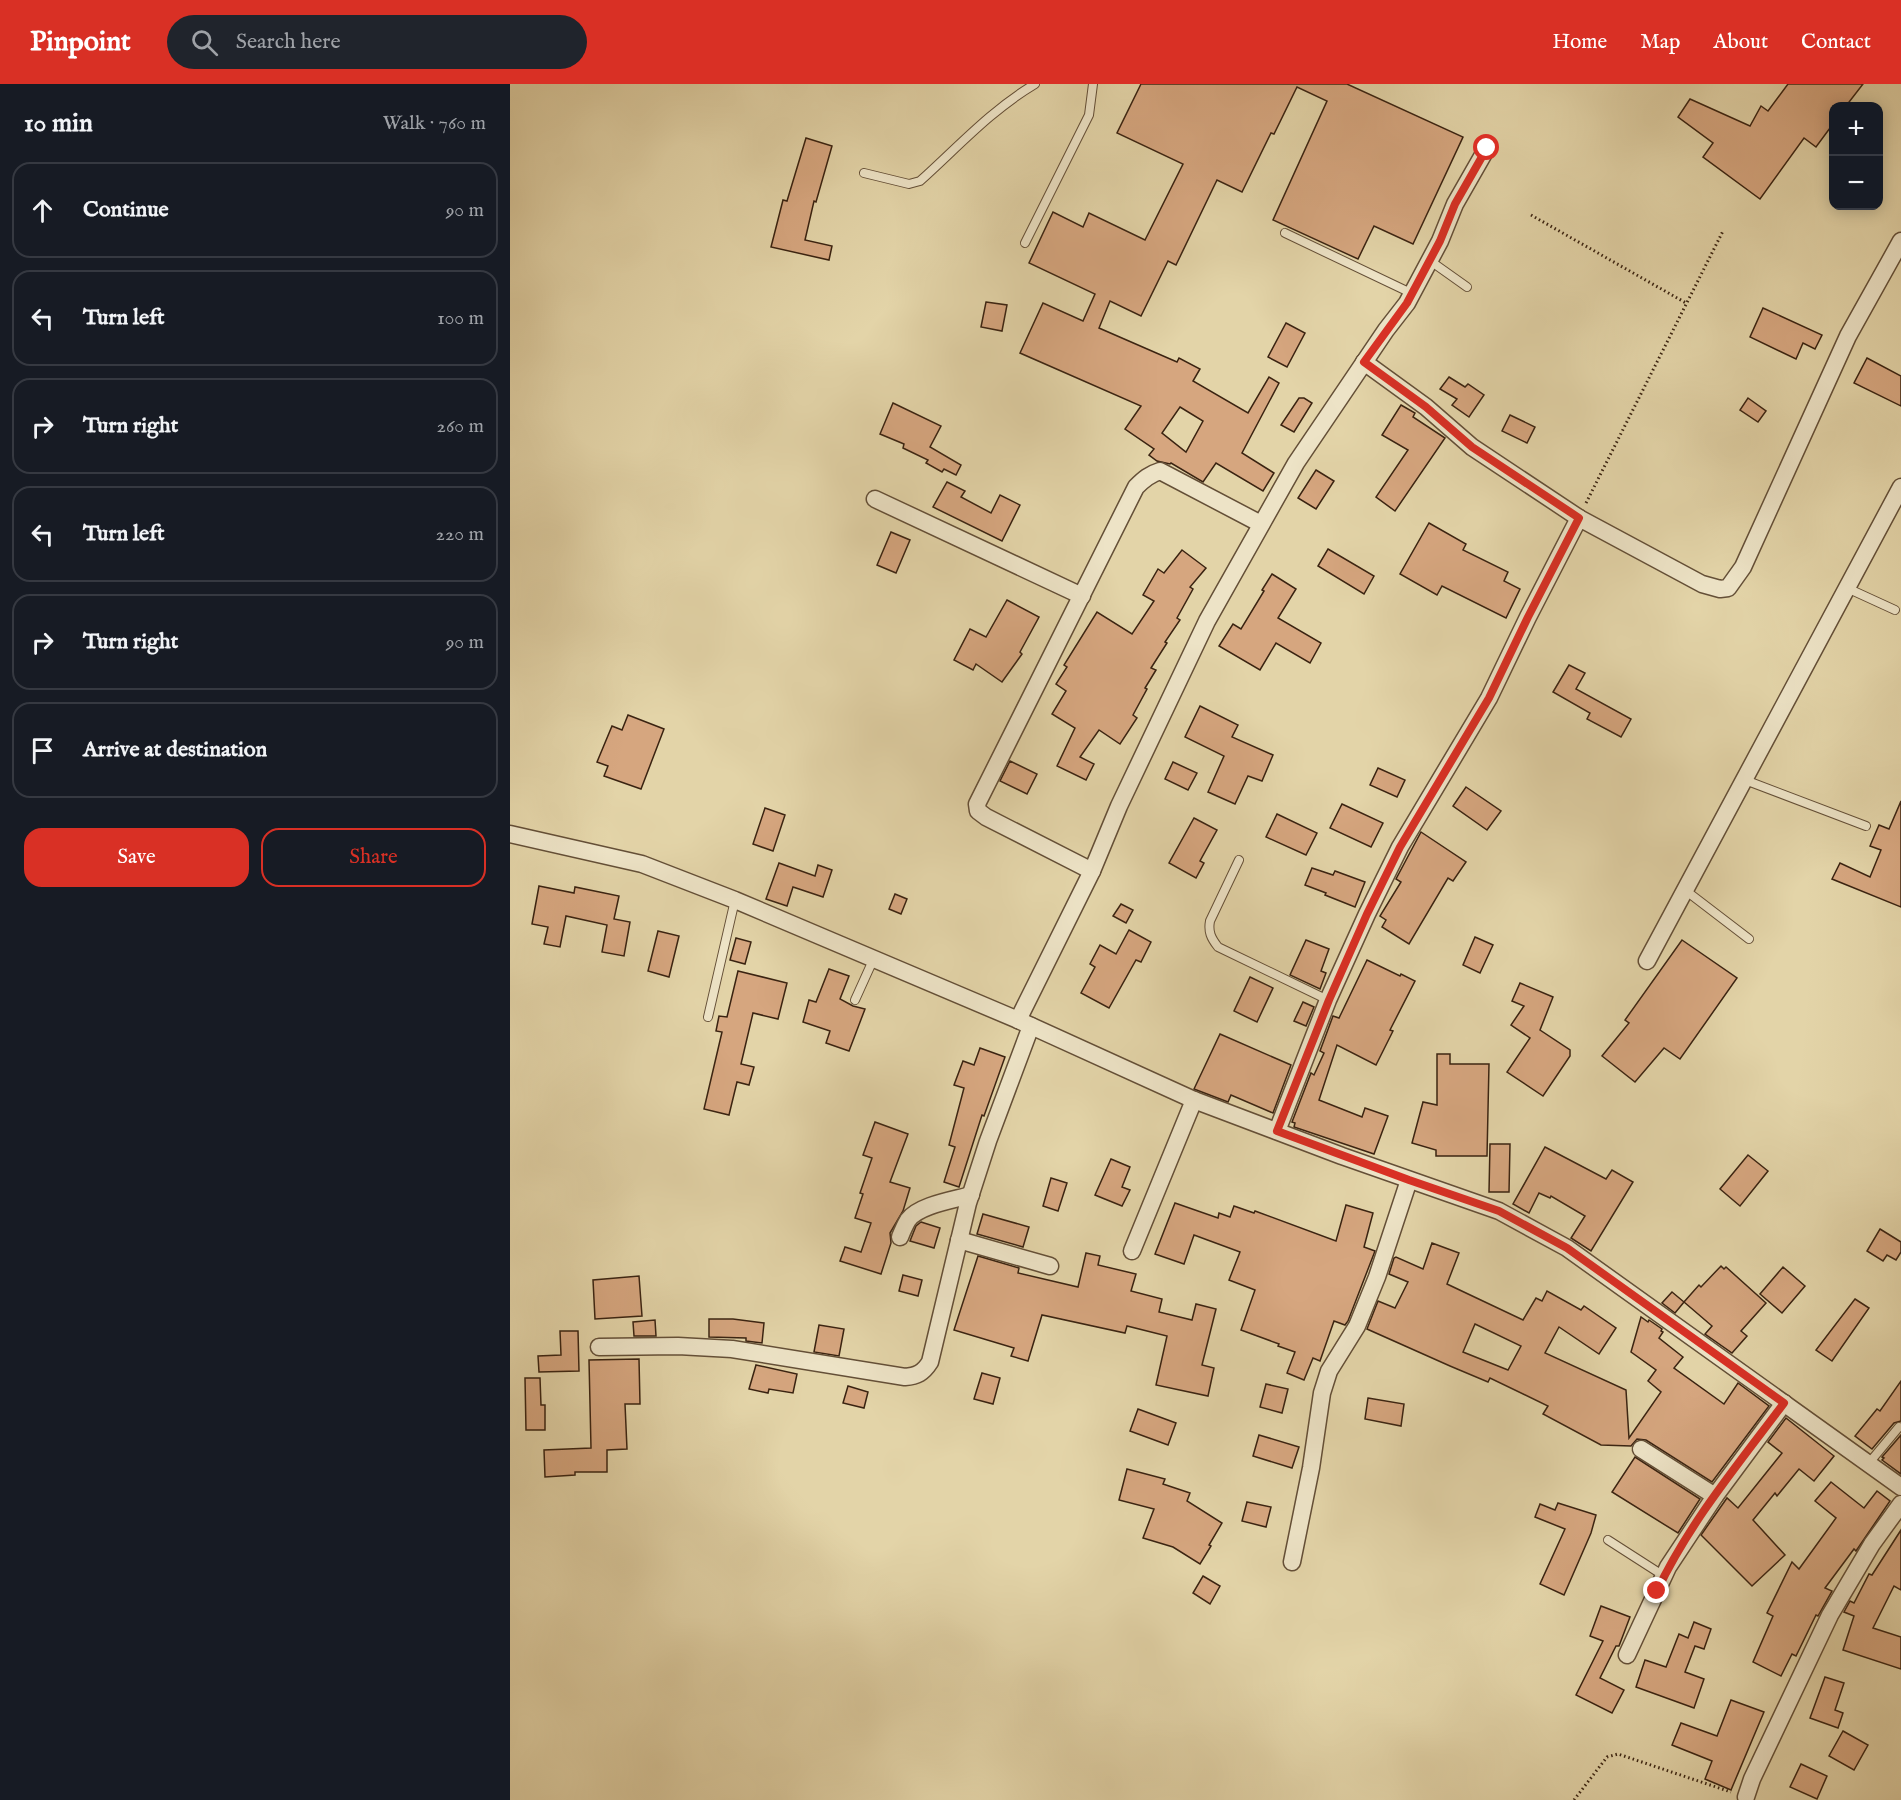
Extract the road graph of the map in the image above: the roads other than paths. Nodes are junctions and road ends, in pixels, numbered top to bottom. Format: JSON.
{"nodes":[{"id":1,"x":1035,"y":84,"type":"edge"},
{"id":2,"x":1093,"y":84,"type":"edge"},
{"id":3,"x":1487,"y":148,"type":"dead end"},
{"id":4,"x":864,"y":173,"type":"dead end"},
{"id":5,"x":1285,"y":233,"type":"dead end"},
{"id":6,"x":1901,"y":240,"type":"edge"},
{"id":7,"x":1025,"y":243,"type":"dead end"},
{"id":8,"x":1429,"y":260,"type":"junction"},
{"id":9,"x":1467,"y":287,"type":"dead end"},
{"id":10,"x":1411,"y":292,"type":"junction"},
{"id":11,"x":1364,"y":362,"type":"junction"},
{"id":12,"x":1901,"y":487,"type":"edge"},
{"id":13,"x":875,"y":499,"type":"dead end"},
{"id":14,"x":1579,"y":518,"type":"junction"},
{"id":15,"x":1261,"y":524,"type":"junction"},
{"id":16,"x":1847,"y":588,"type":"junction"},
{"id":17,"x":1082,"y":596,"type":"junction"},
{"id":18,"x":1895,"y":610,"type":"dead end"},
{"id":19,"x":1745,"y":780,"type":"junction"},
{"id":20,"x":1866,"y":826,"type":"dead end"},
{"id":21,"x":510,"y":834,"type":"edge"},
{"id":22,"x":1239,"y":860,"type":"dead end"},
{"id":23,"x":1092,"y":871,"type":"junction"},
{"id":24,"x":1685,"y":890,"type":"junction"},
{"id":25,"x":735,"y":900,"type":"junction"},
{"id":26,"x":1749,"y":939,"type":"dead end"},
{"id":27,"x":874,"y":958,"type":"junction"},
{"id":28,"x":1647,"y":961,"type":"dead end"},
{"id":29,"x":855,"y":1000,"type":"dead end"},
{"id":30,"x":1329,"y":1000,"type":"junction"},
{"id":31,"x":708,"y":1017,"type":"dead end"},
{"id":32,"x":1024,"y":1023,"type":"junction"},
{"id":33,"x":1194,"y":1100,"type":"junction"},
{"id":34,"x":1277,"y":1131,"type":"junction"},
{"id":35,"x":1409,"y":1180,"type":"junction"},
{"id":36,"x":971,"y":1195,"type":"junction"},
{"id":37,"x":900,"y":1237,"type":"dead end"},
{"id":38,"x":959,"y":1240,"type":"junction"},
{"id":39,"x":1132,"y":1251,"type":"dead end"},
{"id":40,"x":1050,"y":1266,"type":"dead end"},
{"id":41,"x":599,"y":1347,"type":"dead end"},
{"id":42,"x":1784,"y":1403,"type":"junction"},
{"id":43,"x":1899,"y":1427,"type":"dead end"},
{"id":44,"x":1641,"y":1449,"type":"dead end"},
{"id":45,"x":1869,"y":1463,"type":"junction"},
{"id":46,"x":1901,"y":1486,"type":"edge"},
{"id":47,"x":1714,"y":1496,"type":"junction"},
{"id":48,"x":1901,"y":1504,"type":"edge"},
{"id":49,"x":1608,"y":1540,"type":"dead end"},
{"id":50,"x":1292,"y":1562,"type":"dead end"},
{"id":51,"x":1664,"y":1576,"type":"junction"},
{"id":52,"x":1627,"y":1655,"type":"dead end"},
{"id":53,"x":1746,"y":1797,"type":"road end"}],
"edges":[{"from":1,"to":4,"type":"lane"},
{"from":2,"to":7,"type":"lane"},
{"from":3,"to":8,"type":"street"},
{"from":5,"to":10,"type":"lane"},
{"from":6,"to":14,"type":"street"},
{"from":8,"to":9,"type":"lane"},
{"from":8,"to":10,"type":"street"},
{"from":10,"to":11,"type":"street"},
{"from":11,"to":14,"type":"street"},
{"from":11,"to":15,"type":"street"},
{"from":12,"to":16,"type":"street"},
{"from":13,"to":17,"type":"street"},
{"from":14,"to":30,"type":"street"},
{"from":15,"to":17,"type":"street"},
{"from":15,"to":23,"type":"street"},
{"from":16,"to":18,"type":"lane"},
{"from":16,"to":19,"type":"street"},
{"from":17,"to":23,"type":"street"},
{"from":19,"to":20,"type":"lane"},
{"from":19,"to":24,"type":"street"},
{"from":21,"to":25,"type":"street"},
{"from":22,"to":30,"type":"lane"},
{"from":23,"to":32,"type":"street"},
{"from":24,"to":26,"type":"lane"},
{"from":24,"to":28,"type":"street"},
{"from":25,"to":27,"type":"street"},
{"from":25,"to":31,"type":"lane"},
{"from":27,"to":29,"type":"lane"},
{"from":27,"to":32,"type":"street"},
{"from":30,"to":34,"type":"street"},
{"from":32,"to":33,"type":"street"},
{"from":32,"to":36,"type":"street"},
{"from":33,"to":34,"type":"street"},
{"from":33,"to":39,"type":"street"},
{"from":34,"to":35,"type":"street"},
{"from":35,"to":42,"type":"street"},
{"from":35,"to":50,"type":"street"},
{"from":36,"to":37,"type":"street"},
{"from":36,"to":38,"type":"street"},
{"from":38,"to":40,"type":"street"},
{"from":38,"to":41,"type":"street"},
{"from":42,"to":45,"type":"street"},
{"from":42,"to":47,"type":"street"},
{"from":43,"to":45,"type":"lane"},
{"from":44,"to":47,"type":"street"},
{"from":45,"to":46,"type":"street"},
{"from":47,"to":51,"type":"street"},
{"from":48,"to":53,"type":"street"},
{"from":49,"to":51,"type":"lane"},
{"from":51,"to":52,"type":"street"}]}
